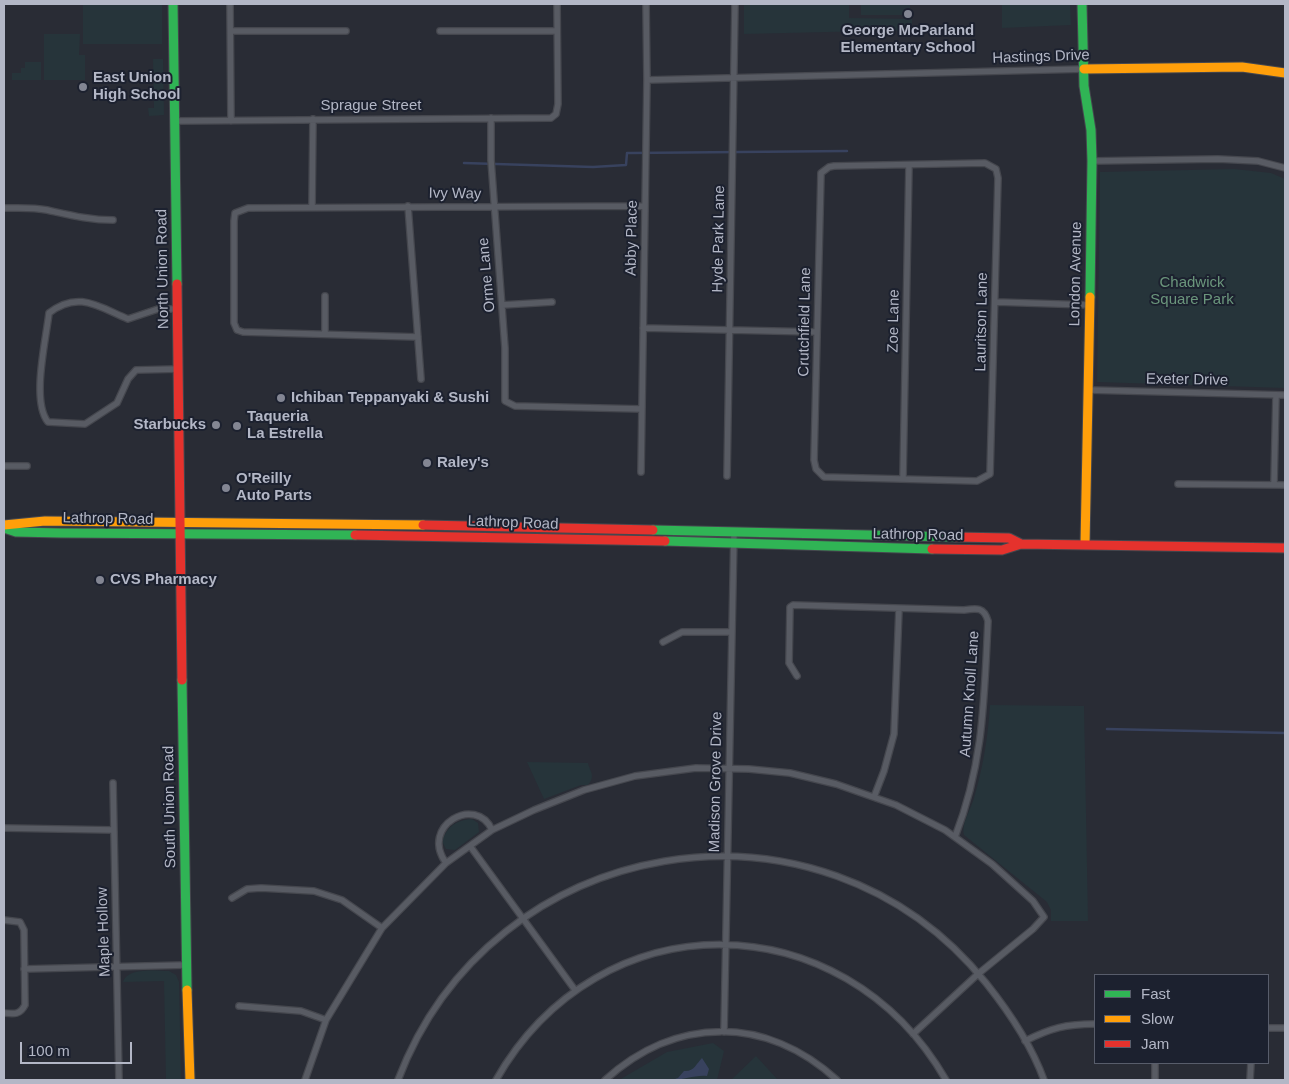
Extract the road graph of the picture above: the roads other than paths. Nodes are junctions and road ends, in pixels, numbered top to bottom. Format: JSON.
{"nodes":[{"id":1,"x":173,"y":4,"type":"edge"},
{"id":2,"x":230,"y":4,"type":"edge"},
{"id":3,"x":557,"y":4,"type":"edge"},
{"id":4,"x":646,"y":4,"type":"edge"},
{"id":5,"x":735,"y":4,"type":"edge"},
{"id":6,"x":1082,"y":4,"type":"edge"},
{"id":7,"x":346,"y":31,"type":"dead end"},
{"id":8,"x":440,"y":31,"type":"dead end"},
{"id":9,"x":557,"y":31,"type":"junction"},
{"id":10,"x":231,"y":32,"type":"junction"},
{"id":11,"x":1084,"y":69,"type":"junction"},
{"id":12,"x":1285,"y":73,"type":"edge"},
{"id":13,"x":735,"y":79,"type":"junction"},
{"id":14,"x":647,"y":80,"type":"junction"},
{"id":15,"x":491,"y":118,"type":"junction"},
{"id":16,"x":313,"y":119,"type":"junction"},
{"id":17,"x":175,"y":121,"type":"junction"},
{"id":18,"x":231,"y":121,"type":"junction"},
{"id":19,"x":1092,"y":161,"type":"junction"},
{"id":20,"x":909,"y":165,"type":"junction"},
{"id":21,"x":1285,"y":168,"type":"edge"},
{"id":22,"x":408,"y":206,"type":"junction"},
{"id":23,"x":645,"y":206,"type":"junction"},
{"id":24,"x":312,"y":207,"type":"junction"},
{"id":25,"x":494,"y":207,"type":"junction"},
{"id":26,"x":4,"y":208,"type":"edge"},
{"id":27,"x":113,"y":220,"type":"dead end"},
{"id":28,"x":325,"y":296,"type":"dead end"},
{"id":29,"x":552,"y":302,"type":"dead end"},
{"id":30,"x":996,"y":302,"type":"junction"},
{"id":31,"x":1089,"y":304,"type":"junction"},
{"id":32,"x":502,"y":305,"type":"junction"},
{"id":33,"x":178,"y":308,"type":"junction"},
{"id":34,"x":643,"y":328,"type":"junction"},
{"id":35,"x":730,"y":330,"type":"junction"},
{"id":36,"x":817,"y":332,"type":"junction"},
{"id":37,"x":325,"y":334,"type":"junction"},
{"id":38,"x":418,"y":337,"type":"junction"},
{"id":39,"x":179,"y":369,"type":"junction"},
{"id":40,"x":421,"y":379,"type":"dead end"},
{"id":41,"x":1088,"y":390,"type":"junction"},
{"id":42,"x":1276,"y":395,"type":"junction"},
{"id":43,"x":1285,"y":395,"type":"edge"},
{"id":44,"x":642,"y":408,"type":"junction"},
{"id":45,"x":4,"y":466,"type":"edge"},
{"id":46,"x":27,"y":466,"type":"dead end"},
{"id":47,"x":641,"y":472,"type":"dead end"},
{"id":48,"x":727,"y":476,"type":"dead end"},
{"id":49,"x":903,"y":478,"type":"junction"},
{"id":50,"x":1178,"y":484,"type":"dead end"},
{"id":51,"x":1274,"y":484,"type":"junction"},
{"id":52,"x":1285,"y":485,"type":"edge"},
{"id":53,"x":180,"y":522,"type":"junction"},
{"id":54,"x":4,"y":527,"type":"edge"},
{"id":55,"x":481,"y":531,"type":"junction"},
{"id":56,"x":734,"y":532,"type":"junction"},
{"id":57,"x":181,"y":534,"type":"junction"},
{"id":58,"x":1021,"y":544,"type":"junction"},
{"id":59,"x":1085,"y":544,"type":"junction"},
{"id":60,"x":734,"y":545,"type":"junction"},
{"id":61,"x":1285,"y":548,"type":"edge"},
{"id":62,"x":899,"y":609,"type":"junction"},
{"id":63,"x":731,"y":632,"type":"junction"},
{"id":64,"x":663,"y":642,"type":"dead end"},
{"id":65,"x":798,"y":676,"type":"dead end"},
{"id":66,"x":728,"y":769,"type":"junction"},
{"id":67,"x":113,"y":783,"type":"dead end"},
{"id":68,"x":874,"y":797,"type":"junction"},
{"id":69,"x":4,"y":828,"type":"edge"},
{"id":70,"x":114,"y":830,"type":"junction"},
{"id":71,"x":492,"y":830,"type":"junction"},
{"id":72,"x":954,"y":837,"type":"junction"},
{"id":73,"x":470,"y":846,"type":"junction"},
{"id":74,"x":728,"y":855,"type":"junction"},
{"id":75,"x":446,"y":863,"type":"junction"},
{"id":76,"x":232,"y":898,"type":"dead end"},
{"id":77,"x":522,"y":919,"type":"junction"},
{"id":78,"x":4,"y":920,"type":"edge"},
{"id":79,"x":382,"y":928,"type":"junction"},
{"id":80,"x":726,"y":945,"type":"junction"},
{"id":81,"x":186,"y":965,"type":"junction"},
{"id":82,"x":118,"y":967,"type":"junction"},
{"id":83,"x":24,"y":969,"type":"junction"},
{"id":84,"x":978,"y":974,"type":"junction"},
{"id":85,"x":575,"y":990,"type":"junction"},
{"id":86,"x":239,"y":1006,"type":"dead end"},
{"id":87,"x":4,"y":1013,"type":"edge"},
{"id":88,"x":326,"y":1020,"type":"junction"},
{"id":89,"x":1094,"y":1024,"type":"edge"},
{"id":90,"x":1269,"y":1028,"type":"edge"},
{"id":91,"x":1285,"y":1028,"type":"edge"},
{"id":92,"x":724,"y":1032,"type":"junction"},
{"id":93,"x":913,"y":1034,"type":"junction"},
{"id":94,"x":1026,"y":1041,"type":"junction"},
{"id":95,"x":1155,"y":1064,"type":"edge"},
{"id":96,"x":1251,"y":1064,"type":"edge"},
{"id":97,"x":119,"y":1080,"type":"edge"},
{"id":98,"x":190,"y":1080,"type":"edge"},
{"id":99,"x":306,"y":1080,"type":"edge"},
{"id":100,"x":398,"y":1080,"type":"edge"},
{"id":101,"x":496,"y":1080,"type":"edge"},
{"id":102,"x":605,"y":1080,"type":"edge"},
{"id":103,"x":837,"y":1080,"type":"edge"},
{"id":104,"x":946,"y":1080,"type":"edge"},
{"id":105,"x":1044,"y":1080,"type":"edge"},
{"id":106,"x":1155,"y":1080,"type":"edge"},
{"id":107,"x":1250,"y":1080,"type":"edge"}],
"edges":[{"from":1,"to":17,"type":"main road","name":"North Union Road"},
{"from":2,"to":10,"type":"street"},
{"from":3,"to":9,"type":"street"},
{"from":4,"to":14,"type":"street","name":"Abby Place"},
{"from":5,"to":13,"type":"street","name":"Hyde Park Lane"},
{"from":6,"to":11,"type":"main road","name":"London Avenue"},
{"from":7,"to":10,"type":"street"},
{"from":8,"to":9,"type":"street"},
{"from":9,"to":15,"type":"street","name":"Sprague Street"},
{"from":10,"to":18,"type":"street"},
{"from":11,"to":12,"type":"main road","name":"Hastings Drive"},
{"from":11,"to":13,"type":"street","name":"Hastings Drive"},
{"from":11,"to":19,"type":"main road","name":"London Avenue"},
{"from":13,"to":14,"type":"street","name":"Hastings Drive"},
{"from":13,"to":35,"type":"street","name":"Hyde Park Lane"},
{"from":14,"to":23,"type":"street","name":"Abby Place"},
{"from":15,"to":16,"type":"street","name":"Sprague Street"},
{"from":15,"to":25,"type":"street","name":"Orme Lane"},
{"from":16,"to":18,"type":"street","name":"Sprague Street"},
{"from":16,"to":24,"type":"street"},
{"from":17,"to":18,"type":"street","name":"Sprague Street"},
{"from":17,"to":33,"type":"main road","name":"North Union Road"},
{"from":19,"to":21,"type":"street"},
{"from":19,"to":31,"type":"main road","name":"London Avenue"},
{"from":20,"to":30,"type":"street","name":"Lauritson Lane"},
{"from":20,"to":36,"type":"street","name":"Crutchfield Lane"},
{"from":20,"to":49,"type":"street","name":"Zoe Lane"},
{"from":22,"to":24,"type":"street","name":"Ivy Way"},
{"from":22,"to":25,"type":"street","name":"Ivy Way"},
{"from":22,"to":38,"type":"street"},
{"from":23,"to":25,"type":"street","name":"Ivy Way"},
{"from":23,"to":34,"type":"street","name":"Abby Place"},
{"from":24,"to":37,"type":"street","name":"Ivy Way"},
{"from":25,"to":32,"type":"street","name":"Orme Lane"},
{"from":26,"to":27,"type":"street"},
{"from":28,"to":37,"type":"street"},
{"from":29,"to":32,"type":"street"},
{"from":30,"to":31,"type":"street"},
{"from":30,"to":49,"type":"street","name":"Lauritson Lane"},
{"from":31,"to":41,"type":"main road","name":"London Avenue"},
{"from":32,"to":44,"type":"street","name":"Orme Lane"},
{"from":33,"to":39,"type":"main road","name":"North Union Road"},
{"from":33,"to":39,"type":"street"},
{"from":34,"to":35,"type":"street"},
{"from":34,"to":44,"type":"street","name":"Abby Place"},
{"from":35,"to":36,"type":"street"},
{"from":35,"to":48,"type":"street","name":"Hyde Park Lane"},
{"from":36,"to":49,"type":"street","name":"Crutchfield Lane"},
{"from":37,"to":38,"type":"street"},
{"from":38,"to":40,"type":"street"},
{"from":39,"to":53,"type":"main road","name":"North Union Road"},
{"from":41,"to":42,"type":"street","name":"Exeter Drive"},
{"from":41,"to":59,"type":"main road","name":"London Avenue"},
{"from":42,"to":43,"type":"street","name":"Exeter Drive"},
{"from":42,"to":51,"type":"street"},
{"from":44,"to":47,"type":"street","name":"Abby Place"},
{"from":45,"to":46,"type":"street"},
{"from":50,"to":51,"type":"street"},
{"from":51,"to":52,"type":"street"},
{"from":53,"to":54,"type":"main road","name":"Lathrop Road"},
{"from":53,"to":55,"type":"main road","name":"Lathrop Road"},
{"from":53,"to":57,"type":"main road","name":"North Union Road"},
{"from":54,"to":57,"type":"main road","name":"Lathrop Road"},
{"from":55,"to":56,"type":"main road","name":"Lathrop Road"},
{"from":55,"to":57,"type":"main road","name":"Lathrop Road"},
{"from":55,"to":60,"type":"main road","name":"Lathrop Road"},
{"from":56,"to":58,"type":"main road","name":"Lathrop Road"},
{"from":56,"to":60,"type":"street","name":"Madison Grove Drive"},
{"from":57,"to":81,"type":"main road","name":"South Union Road"},
{"from":58,"to":59,"type":"main road","name":"Lathrop Road"},
{"from":58,"to":60,"type":"main road","name":"Lathrop Road"},
{"from":59,"to":61,"type":"main road","name":"Lathrop Road"},
{"from":60,"to":63,"type":"street","name":"Madison Grove Drive"},
{"from":62,"to":65,"type":"street"},
{"from":62,"to":68,"type":"street"},
{"from":62,"to":72,"type":"street","name":"Autumn Knoll Lane"},
{"from":63,"to":64,"type":"street"},
{"from":63,"to":66,"type":"street","name":"Madison Grove Drive"},
{"from":66,"to":68,"type":"street"},
{"from":66,"to":71,"type":"street"},
{"from":66,"to":74,"type":"street","name":"Madison Grove Drive"},
{"from":67,"to":70,"type":"street","name":"Maple Hollow"},
{"from":68,"to":72,"type":"street"},
{"from":69,"to":70,"type":"street"},
{"from":70,"to":82,"type":"street","name":"Maple Hollow"},
{"from":71,"to":73,"type":"street"},
{"from":71,"to":75,"type":"street"},
{"from":72,"to":84,"type":"street"},
{"from":73,"to":75,"type":"street"},
{"from":73,"to":77,"type":"street"},
{"from":74,"to":77,"type":"street"},
{"from":74,"to":80,"type":"street","name":"Madison Grove Drive"},
{"from":74,"to":84,"type":"street"},
{"from":75,"to":79,"type":"street"},
{"from":76,"to":79,"type":"street"},
{"from":77,"to":85,"type":"street"},
{"from":77,"to":100,"type":"street"},
{"from":78,"to":83,"type":"street"},
{"from":79,"to":88,"type":"street"},
{"from":80,"to":85,"type":"street"},
{"from":80,"to":92,"type":"street","name":"Madison Grove Drive"},
{"from":80,"to":93,"type":"street"},
{"from":81,"to":82,"type":"street"},
{"from":81,"to":98,"type":"main road","name":"South Union Road"},
{"from":82,"to":83,"type":"street"},
{"from":82,"to":97,"type":"street","name":"Maple Hollow"},
{"from":83,"to":87,"type":"street"},
{"from":84,"to":93,"type":"street"},
{"from":84,"to":94,"type":"street"},
{"from":85,"to":101,"type":"street"},
{"from":86,"to":88,"type":"street"},
{"from":88,"to":99,"type":"street"},
{"from":89,"to":94,"type":"street"},
{"from":90,"to":91,"type":"street"},
{"from":92,"to":102,"type":"street"},
{"from":92,"to":103,"type":"street"},
{"from":93,"to":104,"type":"street"},
{"from":94,"to":105,"type":"street"},
{"from":95,"to":106,"type":"street"},
{"from":96,"to":107,"type":"street"}]}
